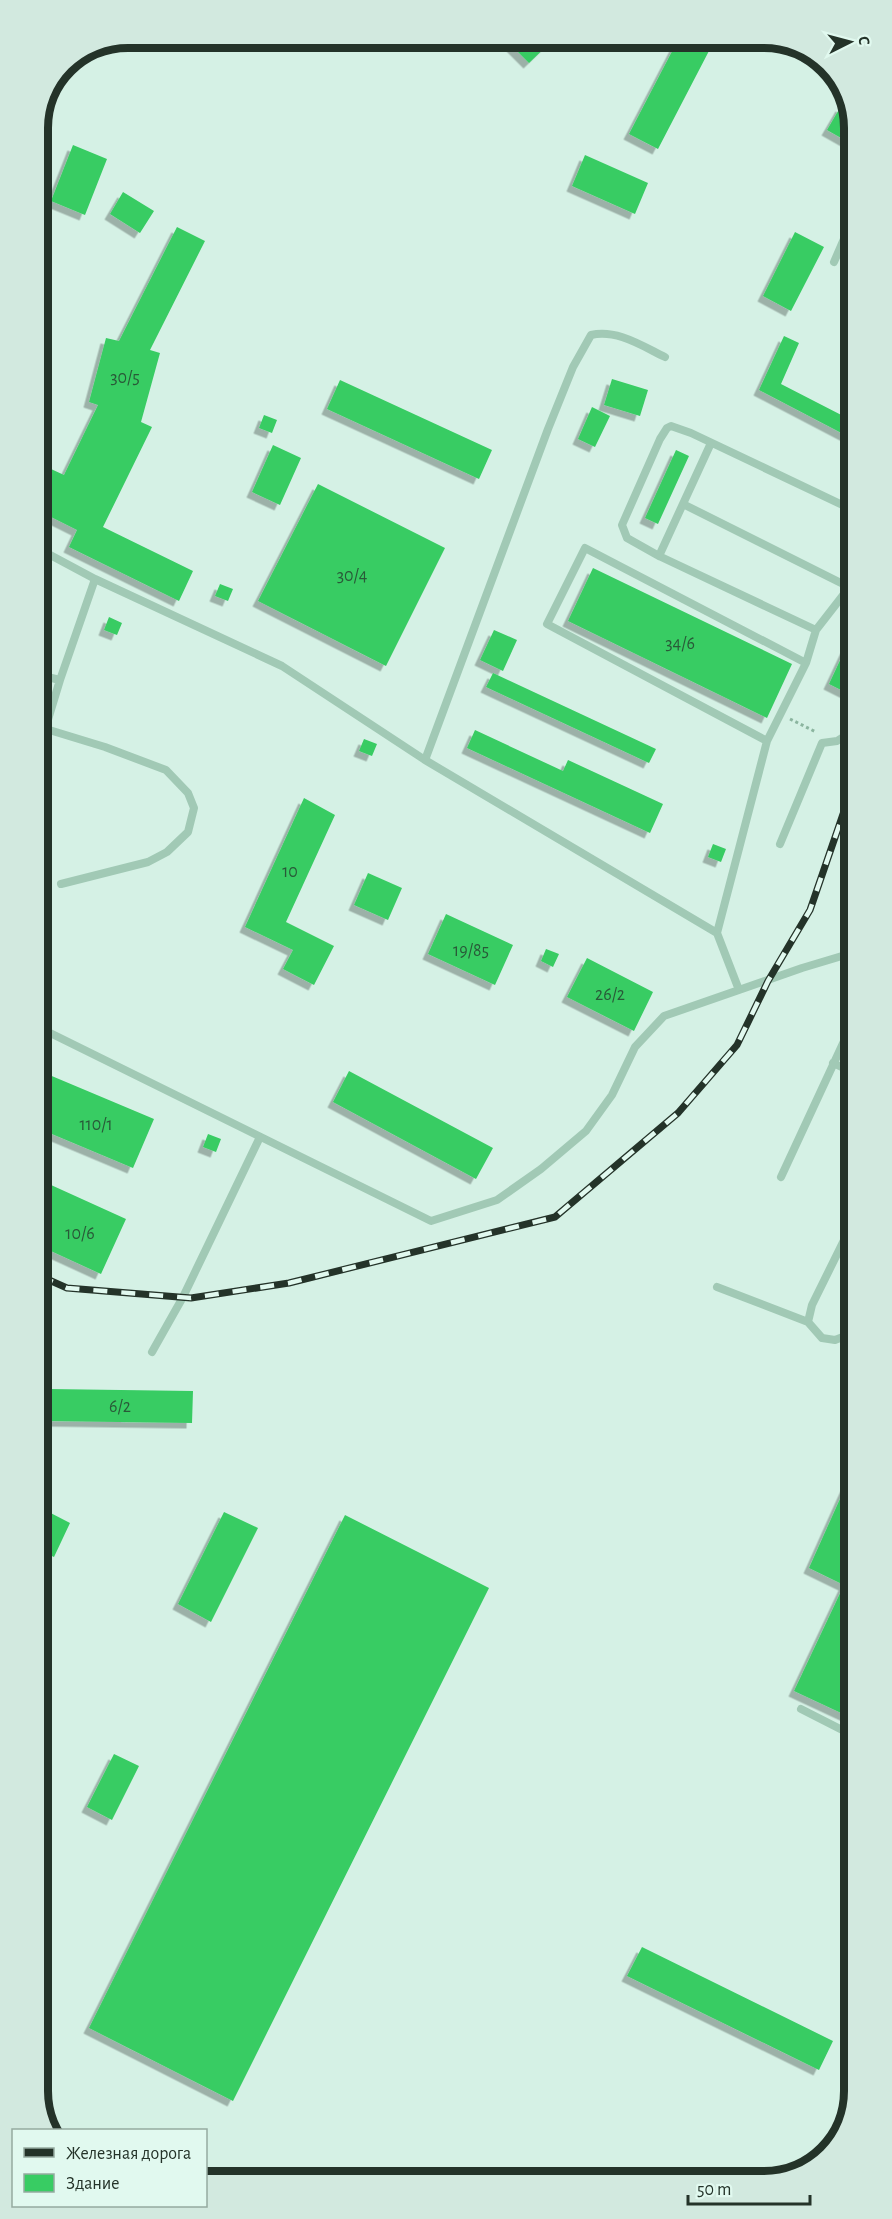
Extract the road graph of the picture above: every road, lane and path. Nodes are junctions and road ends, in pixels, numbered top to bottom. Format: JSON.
{"nodes":[{"id":1,"x":844,"y":239,"type":"edge"},
{"id":2,"x":834,"y":262,"type":"dead end"},
{"id":3,"x":665,"y":357,"type":"dead end"},
{"id":4,"x":711,"y":443,"type":"junction"},
{"id":5,"x":683,"y":504,"type":"junction"},
{"id":6,"x":844,"y":506,"type":"edge"},
{"id":7,"x":48,"y":554,"type":"edge"},
{"id":8,"x":659,"y":556,"type":"junction"},
{"id":9,"x":95,"y":579,"type":"junction"},
{"id":10,"x":844,"y":583,"type":"edge"},
{"id":11,"x":844,"y":594,"type":"edge"},
{"id":12,"x":816,"y":630,"type":"junction"},
{"id":13,"x":806,"y":663,"type":"junction"},
{"id":14,"x":48,"y":677,"type":"edge"},
{"id":15,"x":60,"y":680,"type":"junction"},
{"id":16,"x":781,"y":715,"type":"junction"},
{"id":17,"x":48,"y":722,"type":"edge"},
{"id":18,"x":48,"y":730,"type":"edge"},
{"id":19,"x":844,"y":736,"type":"edge"},
{"id":20,"x":767,"y":741,"type":"junction"},
{"id":21,"x":822,"y":743,"type":"junction"},
{"id":22,"x":425,"y":760,"type":"junction"},
{"id":23,"x":780,"y":844,"type":"dead end"},
{"id":24,"x":61,"y":884,"type":"dead end"},
{"id":25,"x":717,"y":933,"type":"junction"},
{"id":26,"x":844,"y":956,"type":"edge"},
{"id":27,"x":739,"y":990,"type":"junction"},
{"id":28,"x":48,"y":1032,"type":"edge"},
{"id":29,"x":844,"y":1040,"type":"edge"},
{"id":30,"x":833,"y":1063,"type":"junction"},
{"id":31,"x":844,"y":1068,"type":"edge"},
{"id":32,"x":260,"y":1137,"type":"junction"},
{"id":33,"x":781,"y":1177,"type":"dead end"},
{"id":34,"x":844,"y":1240,"type":"edge"},
{"id":35,"x":717,"y":1287,"type":"dead end"},
{"id":36,"x":808,"y":1322,"type":"junction"},
{"id":37,"x":844,"y":1336,"type":"edge"},
{"id":38,"x":152,"y":1352,"type":"dead end"},
{"id":39,"x":801,"y":1709,"type":"dead end"},
{"id":40,"x":844,"y":1731,"type":"edge"}],
"edges":[{"from":1,"to":2,"type":"lane"},
{"from":3,"to":22,"type":"lane"},
{"from":4,"to":5,"type":"lane"},
{"from":4,"to":6,"type":"lane"},
{"from":4,"to":8,"type":"lane"},
{"from":5,"to":8,"type":"lane"},
{"from":5,"to":10,"type":"lane"},
{"from":7,"to":9,"type":"lane"},
{"from":8,"to":12,"type":"lane"},
{"from":9,"to":15,"type":"lane"},
{"from":9,"to":22,"type":"lane"},
{"from":11,"to":12,"type":"lane"},
{"from":12,"to":13,"type":"lane"},
{"from":13,"to":16,"type":"lane"},
{"from":13,"to":20,"type":"lane"},
{"from":14,"to":15,"type":"lane"},
{"from":15,"to":17,"type":"lane"},
{"from":16,"to":20,"type":"lane"},
{"from":16,"to":21,"type":"path"},
{"from":18,"to":24,"type":"lane"},
{"from":19,"to":21,"type":"lane"},
{"from":20,"to":25,"type":"lane"},
{"from":21,"to":23,"type":"lane"},
{"from":22,"to":25,"type":"lane"},
{"from":25,"to":27,"type":"lane"},
{"from":26,"to":27,"type":"lane"},
{"from":27,"to":32,"type":"lane"},
{"from":28,"to":32,"type":"lane"},
{"from":29,"to":30,"type":"lane"},
{"from":30,"to":31,"type":"lane"},
{"from":30,"to":33,"type":"lane"},
{"from":32,"to":38,"type":"lane"},
{"from":34,"to":36,"type":"lane"},
{"from":35,"to":36,"type":"lane"},
{"from":36,"to":37,"type":"lane"},
{"from":39,"to":40,"type":"lane"}]}
